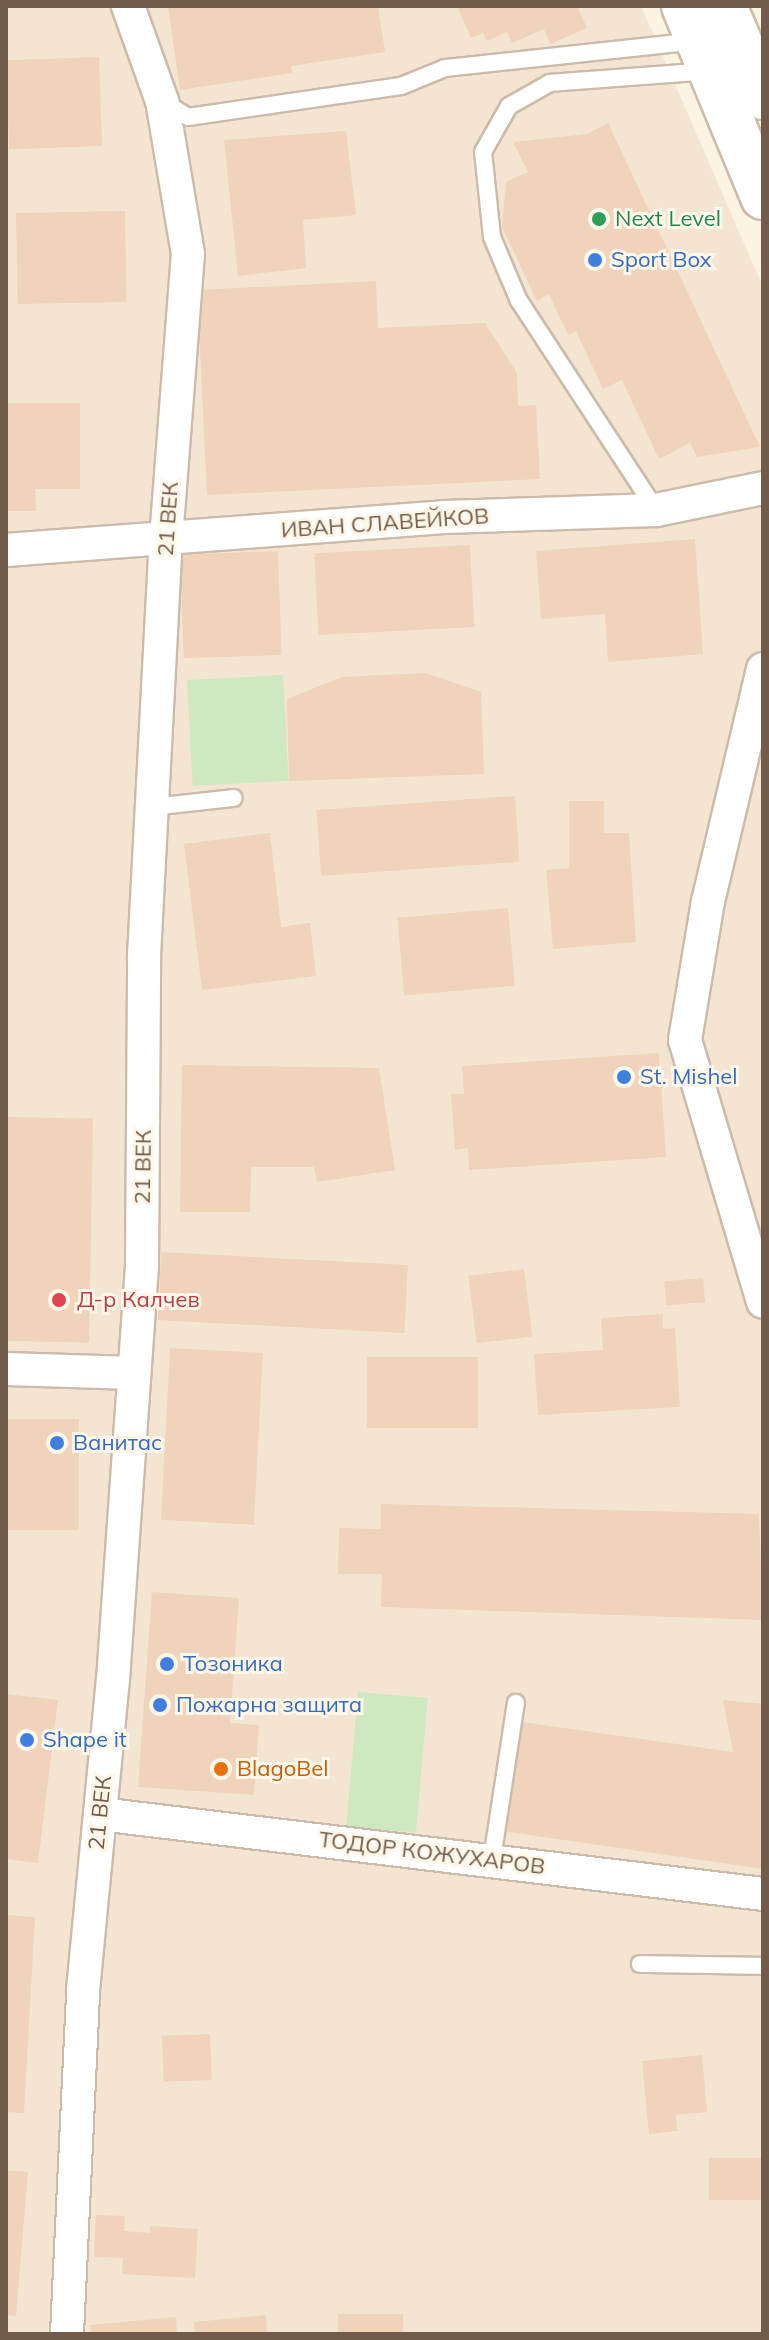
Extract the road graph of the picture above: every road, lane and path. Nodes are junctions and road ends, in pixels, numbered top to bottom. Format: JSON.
{"nodes":[{"id":1,"x":128,"y":6,"type":"edge"},
{"id":2,"x":724,"y":6,"type":"edge"},
{"id":3,"x":698,"y":39,"type":"edge"},
{"id":4,"x":763,"y":97,"type":"edge"},
{"id":5,"x":162,"y":101,"type":"junction"},
{"id":6,"x":763,"y":197,"type":"edge"},
{"id":7,"x":763,"y":488,"type":"edge"},
{"id":8,"x":656,"y":510,"type":"junction"},
{"id":9,"x":166,"y":539,"type":"junction"},
{"id":10,"x":6,"y":550,"type":"edge"},
{"id":11,"x":763,"y":669,"type":"edge"},
{"id":12,"x":234,"y":798,"type":"dead end"},
{"id":13,"x":152,"y":807,"type":"junction"},
{"id":14,"x":763,"y":1302,"type":"edge"},
{"id":15,"x":6,"y":1369,"type":"edge"},
{"id":16,"x":134,"y":1373,"type":"junction"},
{"id":17,"x":516,"y":1703,"type":"dead end"},
{"id":18,"x":100,"y":1814,"type":"junction"},
{"id":19,"x":492,"y":1859,"type":"junction"},
{"id":20,"x":763,"y":1894,"type":"edge"},
{"id":21,"x":640,"y":1964,"type":"dead end"},
{"id":22,"x":763,"y":1966,"type":"edge"},
{"id":23,"x":67,"y":2334,"type":"edge"}],
"edges":[{"from":1,"to":5,"type":"street","name":"21 ВЕК"},
{"from":2,"to":4,"type":"main road"},
{"from":3,"to":5,"type":"lane"},
{"from":3,"to":6,"type":"main road"},
{"from":3,"to":8,"type":"lane"},
{"from":5,"to":9,"type":"street","name":"21 ВЕК"},
{"from":7,"to":8,"type":"street","name":"ИВАН СЛАВЕЙКОВ"},
{"from":8,"to":9,"type":"street","name":"ИВАН СЛАВЕЙКОВ"},
{"from":9,"to":10,"type":"street","name":"ИВАН СЛАВЕЙКОВ"},
{"from":9,"to":13,"type":"street","name":"21 ВЕК"},
{"from":11,"to":14,"type":"street"},
{"from":12,"to":13,"type":"lane"},
{"from":13,"to":16,"type":"street","name":"21 ВЕК"},
{"from":15,"to":16,"type":"street"},
{"from":16,"to":18,"type":"street","name":"21 ВЕК"},
{"from":17,"to":19,"type":"lane"},
{"from":18,"to":19,"type":"street","name":"ТОДОР КОЖУХАРОВ"},
{"from":18,"to":23,"type":"street","name":"21 ВЕК"},
{"from":19,"to":20,"type":"street","name":"ТОДОР КОЖУХАРОВ"},
{"from":21,"to":22,"type":"lane"}]}
